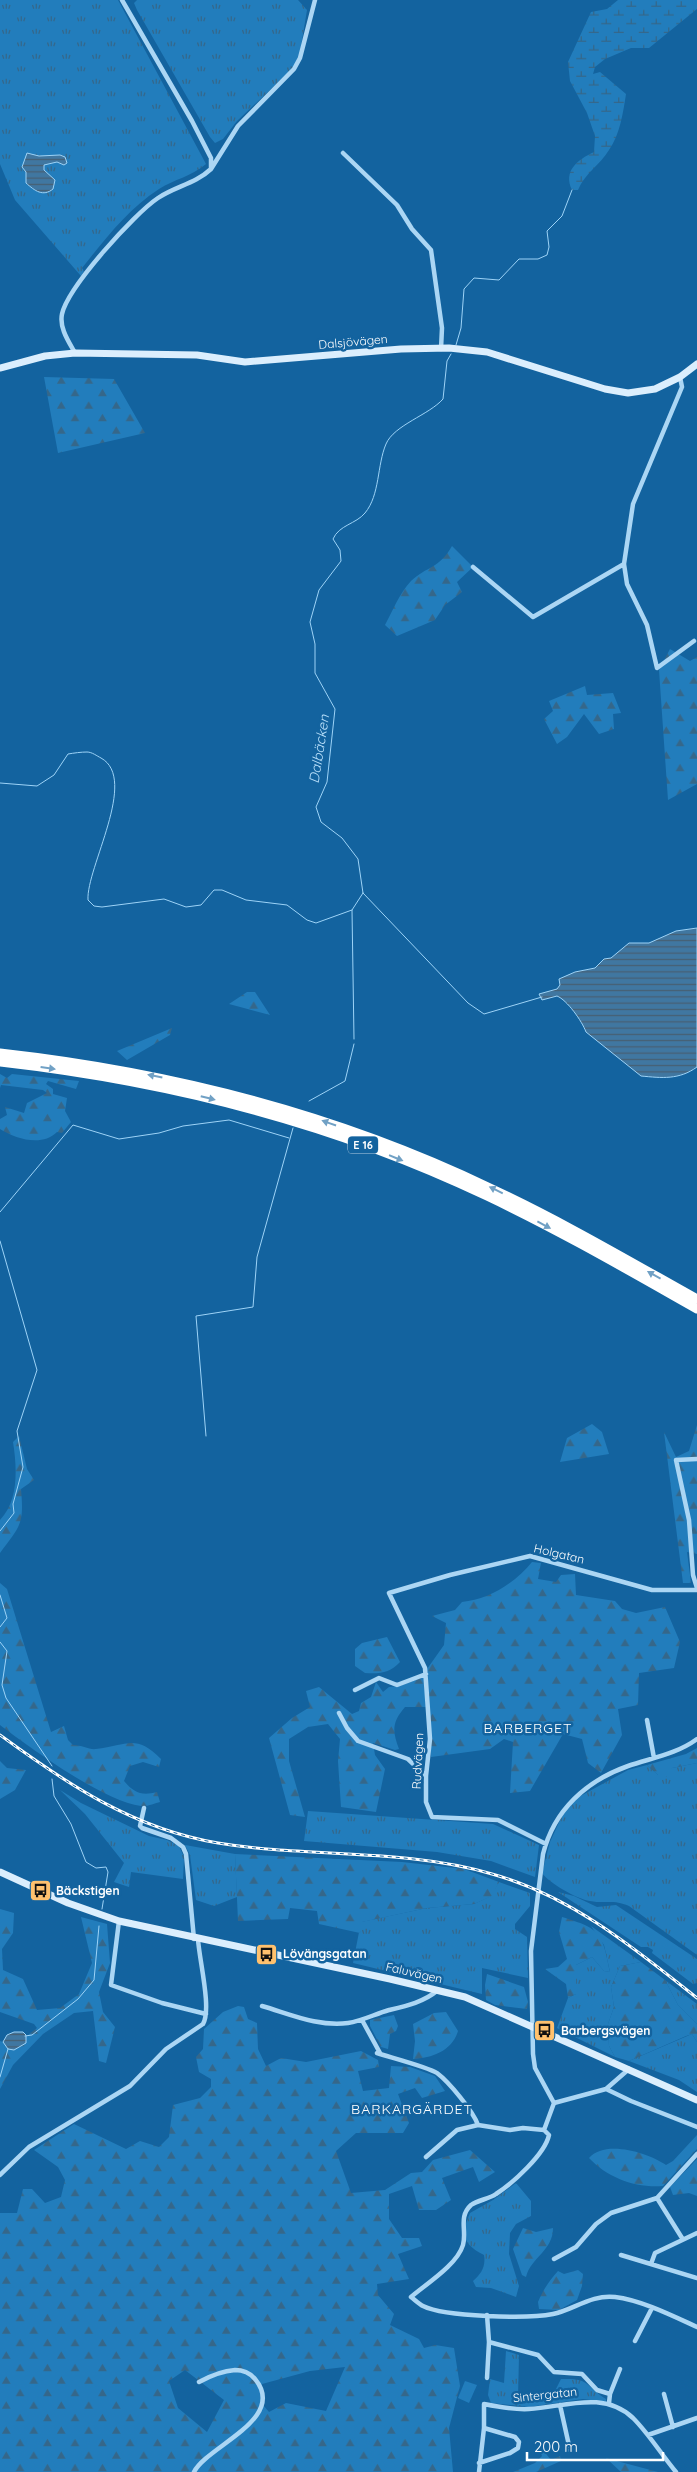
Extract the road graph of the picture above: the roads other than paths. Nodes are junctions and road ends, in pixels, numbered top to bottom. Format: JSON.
{"nodes":[{"id":1,"x":122,"y":0,"type":"edge"},
{"id":2,"x":315,"y":0,"type":"edge"},
{"id":3,"x":343,"y":153,"type":"dead end"},
{"id":4,"x":211,"y":169,"type":"junction"},
{"id":5,"x":441,"y":349,"type":"junction"},
{"id":6,"x":75,"y":353,"type":"junction"},
{"id":7,"x":697,"y":364,"type":"edge"},
{"id":8,"x":0,"y":368,"type":"edge"},
{"id":9,"x":680,"y":377,"type":"junction"},
{"id":10,"x":624,"y":564,"type":"junction"},
{"id":11,"x":473,"y":567,"type":"dead end"},
{"id":12,"x":694,"y":641,"type":"dead end"},
{"id":13,"x":0,"y":1053,"type":"edge"},
{"id":14,"x":0,"y":1062,"type":"edge"},
{"id":15,"x":697,"y":1299,"type":"edge"},
{"id":16,"x":697,"y":1309,"type":"edge"},
{"id":17,"x":697,"y":1459,"type":"edge"},
{"id":18,"x":697,"y":1589,"type":"edge"},
{"id":19,"x":388,"y":1593,"type":"joint"},
{"id":20,"x":426,"y":1674,"type":"junction"},
{"id":21,"x":354,"y":1690,"type":"dead end"},
{"id":22,"x":339,"y":1713,"type":"dead end"},
{"id":23,"x":647,"y":1720,"type":"dead end"},
{"id":24,"x":697,"y":1739,"type":"edge"},
{"id":25,"x":654,"y":1758,"type":"junction"},
{"id":26,"x":426,"y":1776,"type":"junction"},
{"id":27,"x":144,"y":1808,"type":"dead end"},
{"id":28,"x":546,"y":1844,"type":"junction"},
{"id":29,"x":0,"y":1872,"type":"edge"},
{"id":30,"x":119,"y":1921,"type":"junction"},
{"id":31,"x":196,"y":1939,"type":"junction"},
{"id":32,"x":438,"y":1990,"type":"junction"},
{"id":33,"x":262,"y":2006,"type":"dead end"},
{"id":34,"x":206,"y":2014,"type":"junction"},
{"id":35,"x":362,"y":2020,"type":"junction"},
{"id":36,"x":532,"y":2026,"type":"junction"},
{"id":37,"x":630,"y":2068,"type":"junction"},
{"id":38,"x":606,"y":2089,"type":"junction"},
{"id":39,"x":697,"y":2100,"type":"edge"},
{"id":40,"x":554,"y":2102,"type":"junction"},
{"id":41,"x":478,"y":2125,"type":"junction"},
{"id":42,"x":697,"y":2127,"type":"edge"},
{"id":43,"x":544,"y":2130,"type":"junction"},
{"id":44,"x":697,"y":2154,"type":"edge"},
{"id":45,"x":426,"y":2158,"type":"dead end"},
{"id":46,"x":0,"y":2175,"type":"edge"},
{"id":47,"x":657,"y":2198,"type":"junction"},
{"id":48,"x":697,"y":2233,"type":"edge"},
{"id":49,"x":682,"y":2238,"type":"junction"},
{"id":50,"x":621,"y":2255,"type":"dead end"},
{"id":51,"x":554,"y":2259,"type":"dead end"},
{"id":52,"x":652,"y":2264,"type":"junction"},
{"id":53,"x":697,"y":2278,"type":"edge"},
{"id":54,"x":652,"y":2308,"type":"junction"},
{"id":55,"x":486,"y":2315,"type":"junction"},
{"id":56,"x":697,"y":2327,"type":"edge"},
{"id":57,"x":635,"y":2341,"type":"dead end"},
{"id":58,"x":489,"y":2342,"type":"junction"},
{"id":59,"x":620,"y":2369,"type":"dead end"},
{"id":60,"x":487,"y":2378,"type":"dead end"},
{"id":61,"x":198,"y":2382,"type":"dead end"},
{"id":62,"x":610,"y":2394,"type":"junction"},
{"id":63,"x":664,"y":2394,"type":"dead end"},
{"id":64,"x":609,"y":2403,"type":"junction"},
{"id":65,"x":560,"y":2406,"type":"junction"},
{"id":66,"x":697,"y":2418,"type":"edge"},
{"id":67,"x":673,"y":2427,"type":"junction"},
{"id":68,"x":484,"y":2428,"type":"junction"},
{"id":69,"x":648,"y":2435,"type":"junction"},
{"id":70,"x":570,"y":2450,"type":"dead end"},
{"id":71,"x":478,"y":2463,"type":"junction"},
{"id":72,"x":194,"y":2472,"type":"edge"},
{"id":73,"x":479,"y":2472,"type":"edge"},
{"id":74,"x":676,"y":2472,"type":"edge"}],
"edges":[{"from":1,"to":4,"type":"street"},
{"from":2,"to":4,"type":"street"},
{"from":3,"to":5,"type":"street"},
{"from":4,"to":6,"type":"street"},
{"from":5,"to":6,"type":"street","name":"Dalsjövägen"},
{"from":5,"to":9,"type":"street","name":"Dalsjövägen"},
{"from":6,"to":8,"type":"street","name":"Dalsjövägen"},
{"from":7,"to":9,"type":"street","name":"Dalsjövägen"},
{"from":9,"to":10,"type":"street"},
{"from":10,"to":11,"type":"street"},
{"from":10,"to":12,"type":"street"},
{"from":15,"to":13,"type":"highway","number":"E 16","one_way":true},
{"from":14,"to":16,"type":"highway","number":"E 16","one_way":true},
{"from":17,"to":18,"type":"street"},
{"from":18,"to":19,"type":"street","name":"Holgatan"},
{"from":19,"to":20,"type":"street","name":"Rudvägen"},
{"from":20,"to":21,"type":"street"},
{"from":20,"to":26,"type":"street","name":"Rudvägen"},
{"from":22,"to":26,"type":"street"},
{"from":23,"to":25,"type":"street"},
{"from":24,"to":25,"type":"street"},
{"from":25,"to":28,"type":"street"},
{"from":26,"to":28,"type":"street","name":"Rudvägen"},
{"from":27,"to":31,"type":"street"},
{"from":28,"to":36,"type":"street"},
{"from":29,"to":30,"type":"street","name":"Faluvägen"},
{"from":30,"to":31,"type":"street","name":"Faluvägen"},
{"from":30,"to":34,"type":"street"},
{"from":31,"to":32,"type":"street","name":"Faluvägen"},
{"from":31,"to":34,"type":"street"},
{"from":32,"to":35,"type":"street"},
{"from":32,"to":36,"type":"street","name":"Faluvägen"},
{"from":33,"to":35,"type":"street"},
{"from":34,"to":46,"type":"street"},
{"from":35,"to":41,"type":"street"},
{"from":36,"to":37,"type":"street","name":"Faluvägen"},
{"from":36,"to":40,"type":"street"},
{"from":37,"to":38,"type":"street"},
{"from":37,"to":39,"type":"street","name":"Faluvägen"},
{"from":38,"to":40,"type":"street"},
{"from":38,"to":42,"type":"street"},
{"from":40,"to":43,"type":"street"},
{"from":41,"to":43,"type":"street"},
{"from":41,"to":45,"type":"street"},
{"from":43,"to":55,"type":"street"},
{"from":44,"to":47,"type":"street"},
{"from":47,"to":49,"type":"street"},
{"from":47,"to":51,"type":"street"},
{"from":48,"to":49,"type":"street"},
{"from":49,"to":52,"type":"street"},
{"from":50,"to":52,"type":"street"},
{"from":52,"to":53,"type":"street"},
{"from":54,"to":55,"type":"street"},
{"from":54,"to":56,"type":"street"},
{"from":54,"to":57,"type":"street"},
{"from":55,"to":58,"type":"street"},
{"from":58,"to":60,"type":"street"},
{"from":58,"to":62,"type":"street","name":"Sintergatan"},
{"from":59,"to":62,"type":"street"},
{"from":61,"to":72,"type":"street"},
{"from":62,"to":64,"type":"street"},
{"from":63,"to":67,"type":"street"},
{"from":64,"to":65,"type":"street","name":"Sintergatan"},
{"from":64,"to":69,"type":"street","name":"Sintergatan"},
{"from":65,"to":68,"type":"street","name":"Sintergatan"},
{"from":65,"to":70,"type":"street"},
{"from":66,"to":67,"type":"street"},
{"from":67,"to":69,"type":"street"},
{"from":68,"to":71,"type":"street"},
{"from":68,"to":71,"type":"street"},
{"from":69,"to":74,"type":"street","name":"Sintergatan"},
{"from":71,"to":73,"type":"street"}]}
